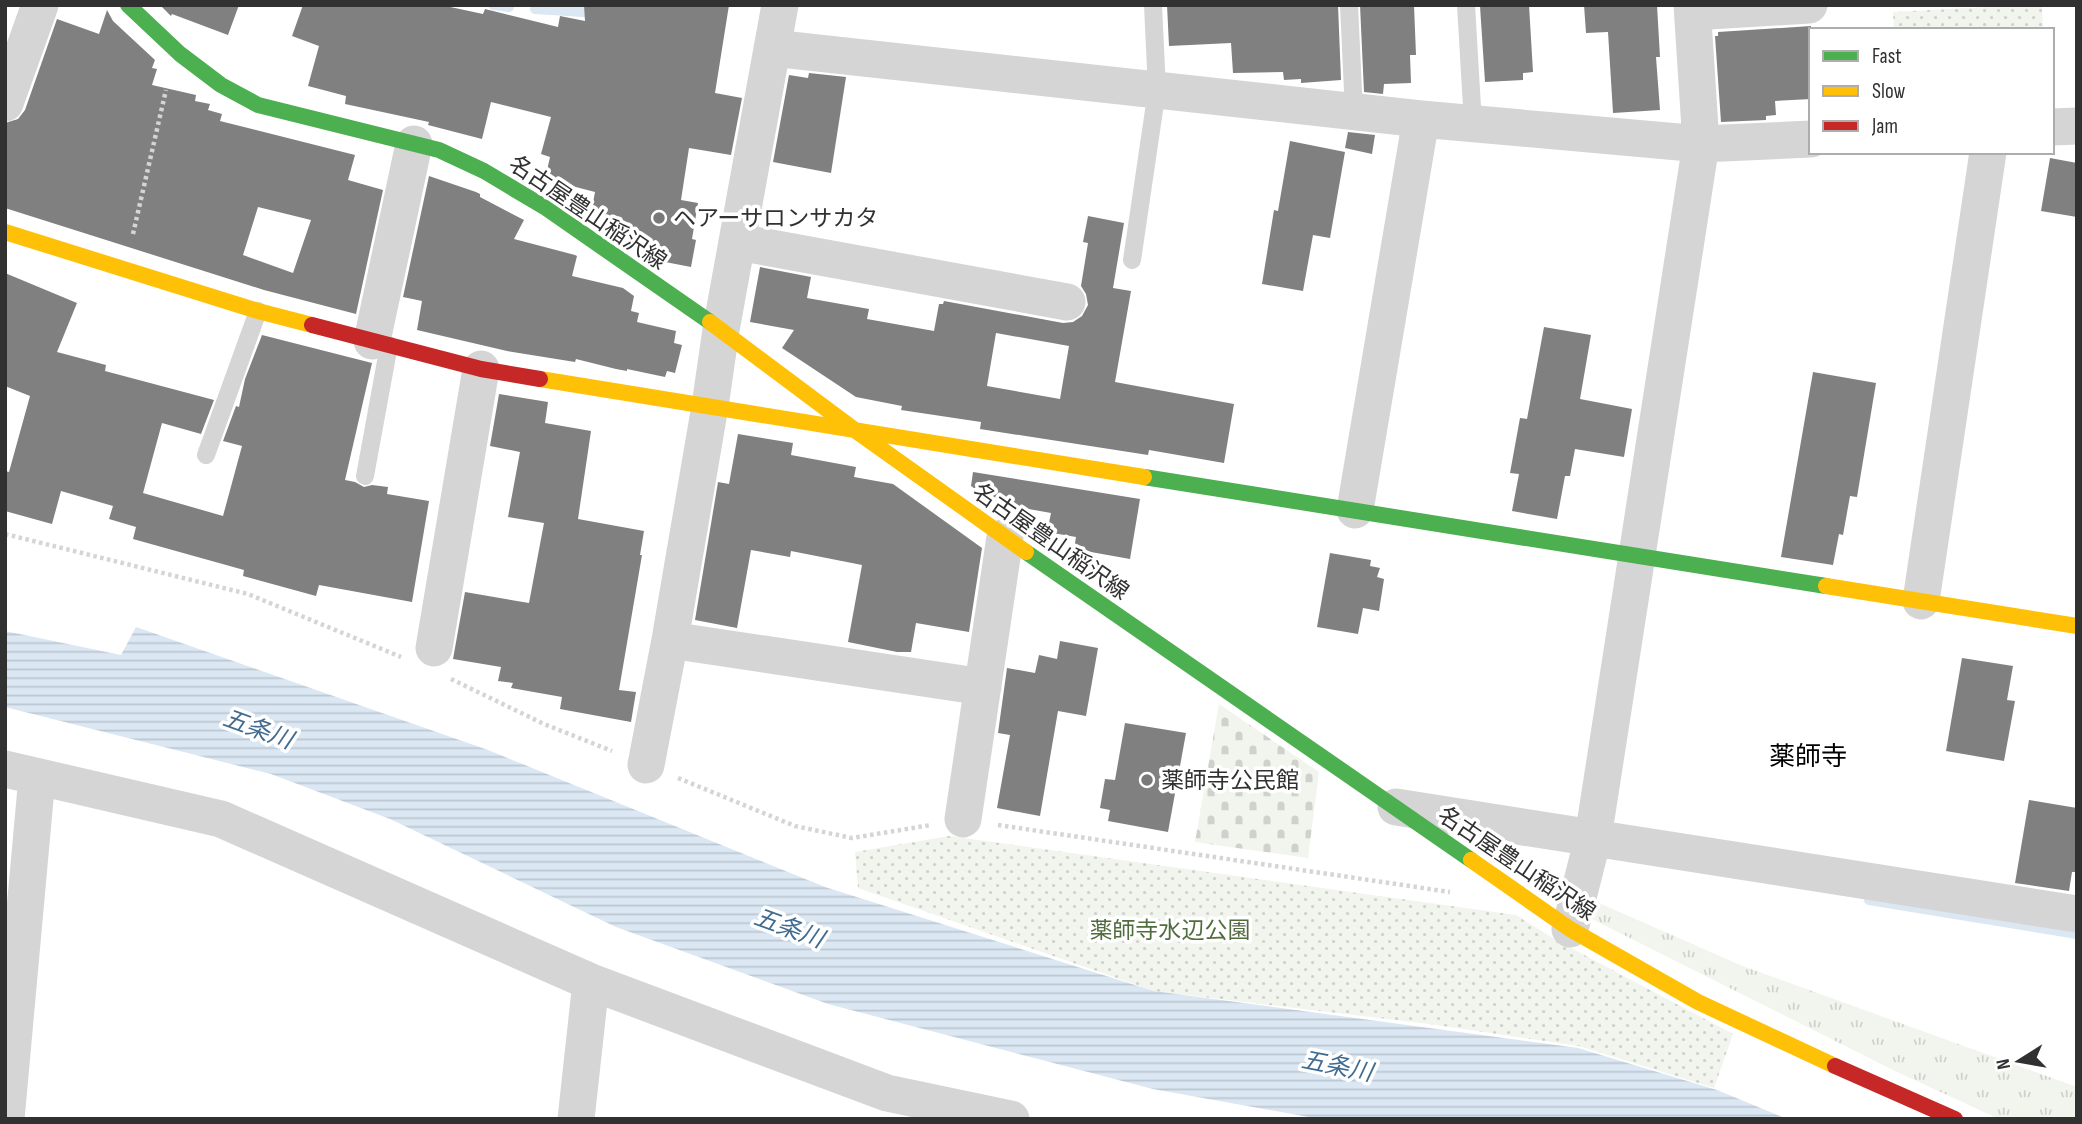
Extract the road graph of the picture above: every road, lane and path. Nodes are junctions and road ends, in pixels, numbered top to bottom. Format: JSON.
{"nodes":[{"id":1,"x":40,"y":5,"type":"edge"},
{"id":2,"x":128,"y":5,"type":"edge"},
{"id":3,"x":780,"y":5,"type":"edge"},
{"id":4,"x":1153,"y":5,"type":"edge"},
{"id":5,"x":1349,"y":5,"type":"edge"},
{"id":6,"x":1466,"y":5,"type":"edge"},
{"id":7,"x":1809,"y":5,"type":"edge"},
{"id":8,"x":1693,"y":8,"type":"edge"},
{"id":9,"x":772,"y":48,"type":"junction"},
{"id":10,"x":180,"y":54,"type":"junction"},
{"id":11,"x":1157,"y":90,"type":"junction"},
{"id":12,"x":5,"y":103,"type":"edge"},
{"id":13,"x":1354,"y":112,"type":"junction"},
{"id":14,"x":1421,"y":119,"type":"junction"},
{"id":15,"x":1473,"y":124,"type":"junction"},
{"id":16,"x":2077,"y":126,"type":"edge"},
{"id":17,"x":2054,"y":127,"type":"edge"},
{"id":18,"x":1809,"y":139,"type":"edge"},
{"id":19,"x":414,"y":144,"type":"junction"},
{"id":20,"x":1701,"y":144,"type":"junction"},
{"id":21,"x":1988,"y":154,"type":"edge"},
{"id":22,"x":5,"y":232,"type":"edge"},
{"id":23,"x":738,"y":242,"type":"junction"},
{"id":24,"x":1132,"y":260,"type":"dead end"},
{"id":25,"x":125,"y":269,"type":"junction"},
{"id":26,"x":1067,"y":302,"type":"dead end"},
{"id":27,"x":258,"y":312,"type":"junction"},
{"id":28,"x":721,"y":330,"type":"junction"},
{"id":29,"x":381,"y":343,"type":"junction"},
{"id":30,"x":481,"y":369,"type":"junction"},
{"id":31,"x":710,"y":406,"type":"junction"},
{"id":32,"x":856,"y":431,"type":"junction"},
{"id":33,"x":206,"y":455,"type":"dead end"},
{"id":34,"x":365,"y":476,"type":"dead end"},
{"id":35,"x":1355,"y":510,"type":"junction"},
{"id":36,"x":5,"y":534,"type":"edge"},
{"id":37,"x":1005,"y":537,"type":"junction"},
{"id":38,"x":1636,"y":554,"type":"junction"},
{"id":39,"x":1921,"y":601,"type":"junction"},
{"id":40,"x":2077,"y":626,"type":"edge"},
{"id":41,"x":670,"y":640,"type":"junction"},
{"id":42,"x":430,"y":662,"type":"junction"},
{"id":43,"x":983,"y":687,"type":"junction"},
{"id":44,"x":646,"y":765,"type":"junction"},
{"id":45,"x":21,"y":773,"type":"edge"},
{"id":46,"x":1396,"y":807,"type":"junction"},
{"id":47,"x":963,"y":820,"type":"junction"},
{"id":48,"x":1593,"y":838,"type":"junction"},
{"id":49,"x":1451,"y":892,"type":"dead end"},
{"id":50,"x":2077,"y":915,"type":"edge"},
{"id":51,"x":1570,"y":929,"type":"junction"},
{"id":52,"x":592,"y":982,"type":"junction"},
{"id":53,"x":6,"y":1119,"type":"edge"},
{"id":54,"x":576,"y":1119,"type":"edge"},
{"id":55,"x":1011,"y":1119,"type":"edge"},
{"id":56,"x":1955,"y":1119,"type":"edge"}],
"edges":[{"from":1,"to":12,"type":"street"},
{"from":2,"to":10,"type":"main road","name":"名古屋豊山稲沢線"},
{"from":3,"to":9,"type":"street"},
{"from":4,"to":11,"type":"lane"},
{"from":5,"to":13,"type":"lane"},
{"from":6,"to":15,"type":"lane"},
{"from":7,"to":8,"type":"street"},
{"from":8,"to":20,"type":"street"},
{"from":9,"to":11,"type":"street"},
{"from":9,"to":23,"type":"street"},
{"from":10,"to":19,"type":"main road","name":"名古屋豊山稲沢線"},
{"from":10,"to":25,"type":"path"},
{"from":11,"to":13,"type":"street"},
{"from":11,"to":24,"type":"lane"},
{"from":13,"to":14,"type":"street"},
{"from":14,"to":15,"type":"street"},
{"from":14,"to":35,"type":"street"},
{"from":15,"to":20,"type":"street"},
{"from":16,"to":17,"type":"street"},
{"from":18,"to":20,"type":"street"},
{"from":19,"to":28,"type":"main road","name":"名古屋豊山稲沢線"},
{"from":19,"to":29,"type":"street"},
{"from":20,"to":38,"type":"street"},
{"from":21,"to":39,"type":"street"},
{"from":22,"to":25,"type":"main road"},
{"from":23,"to":26,"type":"street"},
{"from":23,"to":28,"type":"street"},
{"from":25,"to":27,"type":"main road"},
{"from":27,"to":29,"type":"main road"},
{"from":27,"to":33,"type":"lane"},
{"from":28,"to":31,"type":"street"},
{"from":28,"to":32,"type":"main road","name":"名古屋豊山稲沢線"},
{"from":29,"to":30,"type":"main road"},
{"from":29,"to":34,"type":"lane"},
{"from":30,"to":31,"type":"main road"},
{"from":30,"to":42,"type":"street"},
{"from":31,"to":32,"type":"main road"},
{"from":31,"to":41,"type":"street"},
{"from":32,"to":35,"type":"main road"},
{"from":32,"to":37,"type":"main road","name":"名古屋豊山稲沢線"},
{"from":35,"to":38,"type":"main road"},
{"from":36,"to":42,"type":"path"},
{"from":37,"to":43,"type":"street"},
{"from":37,"to":46,"type":"main road","name":"名古屋豊山稲沢線"},
{"from":38,"to":39,"type":"main road"},
{"from":38,"to":48,"type":"street"},
{"from":39,"to":40,"type":"main road"},
{"from":41,"to":43,"type":"street"},
{"from":41,"to":44,"type":"street"},
{"from":42,"to":44,"type":"path"},
{"from":43,"to":47,"type":"street"},
{"from":44,"to":47,"type":"path"},
{"from":45,"to":52,"type":"street"},
{"from":45,"to":53,"type":"street"},
{"from":46,"to":48,"type":"street"},
{"from":46,"to":51,"type":"main road","name":"名古屋豊山稲沢線"},
{"from":47,"to":49,"type":"path"},
{"from":48,"to":50,"type":"street"},
{"from":48,"to":51,"type":"street"},
{"from":51,"to":56,"type":"main road","name":"名古屋豊山稲沢線"},
{"from":52,"to":54,"type":"street"},
{"from":52,"to":55,"type":"street"}]}
